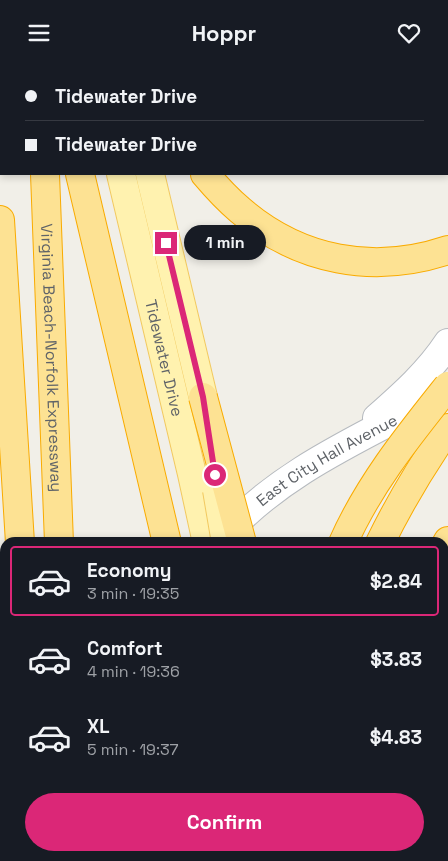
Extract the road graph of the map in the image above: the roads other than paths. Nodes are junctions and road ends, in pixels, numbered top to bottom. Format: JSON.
{"nodes":[{"id":1,"x":45,"y":175,"type":"edge"},
{"id":2,"x":80,"y":175,"type":"edge"},
{"id":3,"x":120,"y":175,"type":"edge"},
{"id":4,"x":150,"y":175,"type":"edge"},
{"id":5,"x":210,"y":180,"type":"edge"},
{"id":6,"x":0,"y":220,"type":"edge"},
{"id":7,"x":448,"y":250,"type":"edge"},
{"id":8,"x":448,"y":343,"type":"edge"},
{"id":9,"x":448,"y":386,"type":"edge"},
{"id":10,"x":448,"y":391,"type":"edge"},
{"id":11,"x":203,"y":397,"type":"junction"},
{"id":12,"x":448,"y":428,"type":"edge"},
{"id":13,"x":350,"y":442,"type":"junction"},
{"id":14,"x":20,"y":537,"type":"edge"},
{"id":15,"x":58,"y":537,"type":"edge"},
{"id":16,"x":166,"y":537,"type":"edge"},
{"id":17,"x":206,"y":537,"type":"edge"},
{"id":18,"x":222,"y":537,"type":"edge"},
{"id":19,"x":225,"y":537,"type":"edge"},
{"id":20,"x":240,"y":537,"type":"edge"},
{"id":21,"x":346,"y":537,"type":"edge"},
{"id":22,"x":383,"y":537,"type":"edge"}],
"edges":[{"from":1,"to":15,"type":"highway","name":"Virginia Beach-Norfolk Expressway"},
{"from":2,"to":16,"type":"highway"},
{"from":3,"to":17,"type":"main road","name":"Tidewater Drive"},
{"from":4,"to":11,"type":"main road","name":"Tidewater Drive"},
{"from":5,"to":7,"type":"highway"},
{"from":6,"to":14,"type":"highway"},
{"from":8,"to":13,"type":"main road"},
{"from":9,"to":21,"type":"highway","bridge":true},
{"from":10,"to":13,"type":"main road","name":"East City Hall Avenue"},
{"from":11,"to":19,"type":"main road","name":"Tidewater Drive","bridge":true},
{"from":11,"to":20,"type":"highway","bridge":true},
{"from":12,"to":22,"type":"highway"},
{"from":13,"to":18,"type":"main road","name":"East City Hall Avenue"}]}
